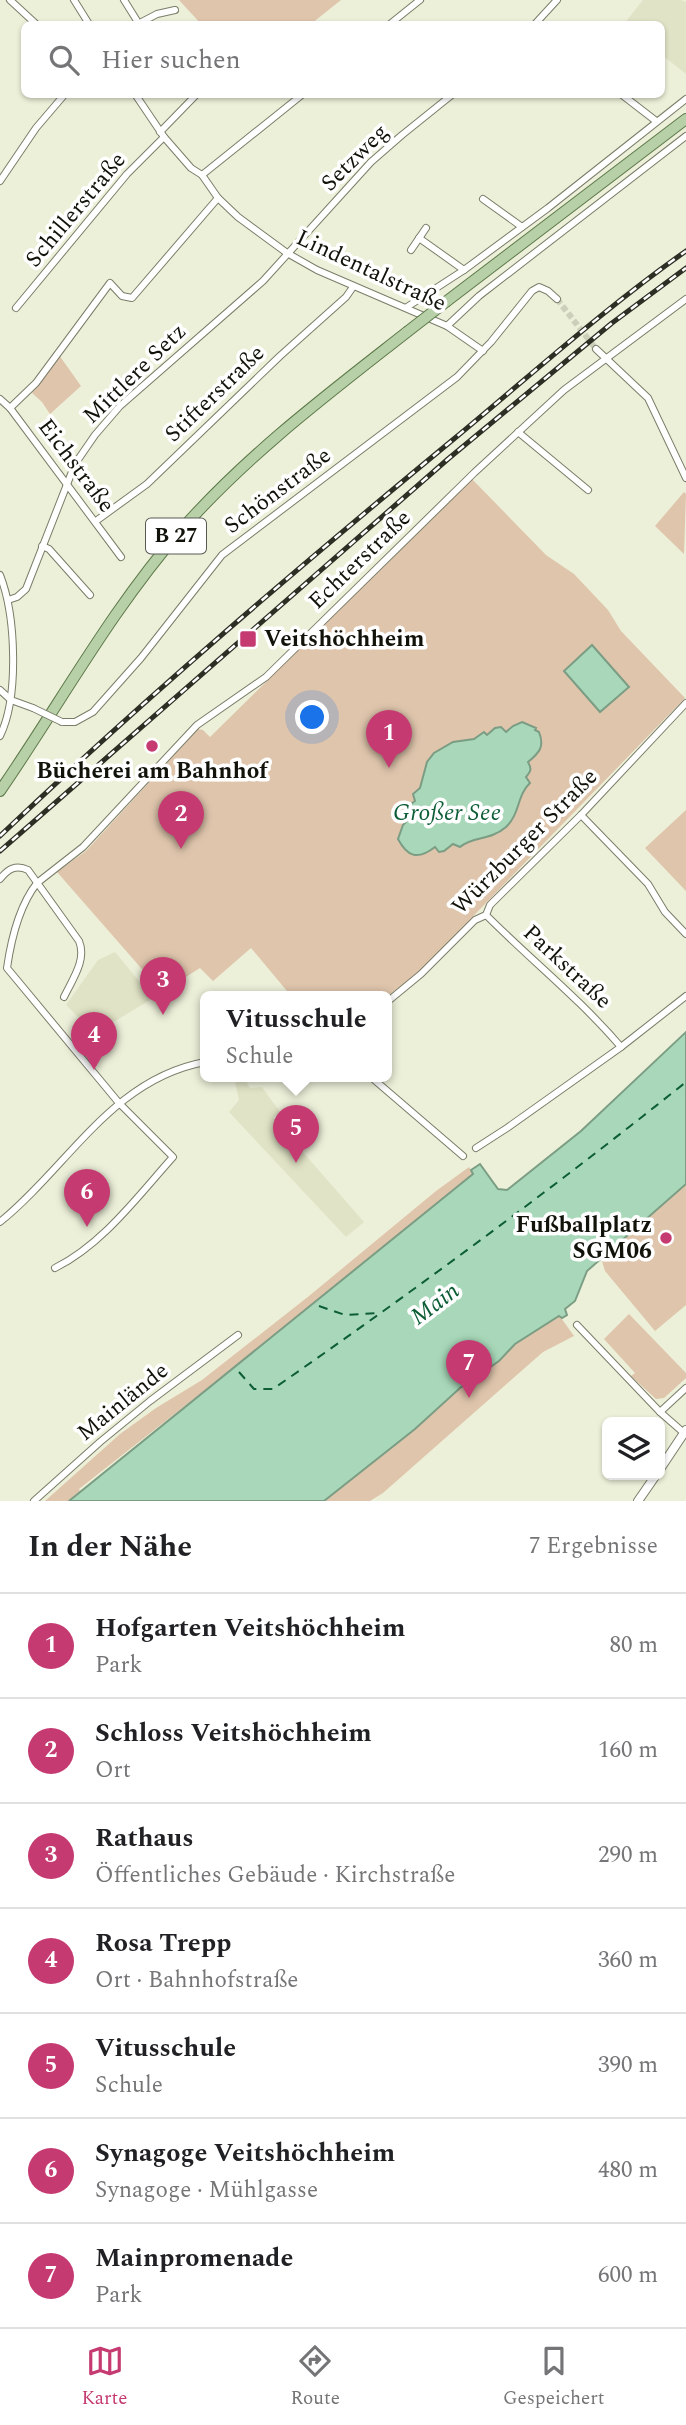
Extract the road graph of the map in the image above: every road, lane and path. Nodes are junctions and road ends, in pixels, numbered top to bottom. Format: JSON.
{"nodes":[{"id":1,"x":10,"y":0,"type":"edge"},
{"id":2,"x":74,"y":0,"type":"edge"},
{"id":3,"x":124,"y":0,"type":"edge"},
{"id":4,"x":420,"y":0,"type":"edge"},
{"id":5,"x":557,"y":0,"type":"edge"},
{"id":6,"x":175,"y":10,"type":"dead end"},
{"id":7,"x":33,"y":21,"type":"edge"},
{"id":8,"x":87,"y":21,"type":"edge"},
{"id":9,"x":137,"y":21,"type":"edge"},
{"id":10,"x":144,"y":21,"type":"edge"},
{"id":11,"x":394,"y":21,"type":"edge"},
{"id":12,"x":538,"y":21,"type":"edge"},
{"id":13,"x":62,"y":98,"type":"edge"},
{"id":14,"x":138,"y":98,"type":"edge"},
{"id":15,"x":194,"y":98,"type":"edge"},
{"id":16,"x":298,"y":98,"type":"edge"},
{"id":17,"x":448,"y":98,"type":"edge"},
{"id":18,"x":626,"y":98,"type":"edge"},
{"id":19,"x":686,"y":99,"type":"edge"},
{"id":20,"x":686,"y":119,"type":"edge"},
{"id":21,"x":656,"y":121,"type":"junction"},
{"id":22,"x":162,"y":134,"type":"junction"},
{"id":23,"x":686,"y":136,"type":"edge"},
{"id":24,"x":202,"y":175,"type":"junction"},
{"id":25,"x":0,"y":181,"type":"edge"},
{"id":26,"x":218,"y":198,"type":"junction"},
{"id":27,"x":483,"y":199,"type":"dead end"},
{"id":28,"x":522,"y":227,"type":"junction"},
{"id":29,"x":426,"y":228,"type":"dead end"},
{"id":30,"x":419,"y":238,"type":"junction"},
{"id":31,"x":411,"y":250,"type":"dead end"},
{"id":32,"x":287,"y":253,"type":"junction"},
{"id":33,"x":464,"y":270,"type":"junction"},
{"id":34,"x":353,"y":287,"type":"junction"},
{"id":35,"x":557,"y":299,"type":"tunnel mouth"},
{"id":36,"x":686,"y":299,"type":"edge"},
{"id":37,"x":407,"y":307,"type":"junction"},
{"id":38,"x":16,"y":308,"type":"dead end"},
{"id":39,"x":447,"y":326,"type":"junction"},
{"id":40,"x":596,"y":349,"type":"tunnel mouth"},
{"id":41,"x":483,"y":351,"type":"junction"},
{"id":42,"x":605,"y":359,"type":"junction"},
{"id":43,"x":0,"y":399,"type":"edge"},
{"id":44,"x":10,"y":408,"type":"junction"},
{"id":45,"x":518,"y":432,"type":"junction"},
{"id":46,"x":686,"y":478,"type":"edge"},
{"id":47,"x":66,"y":483,"type":"junction"},
{"id":48,"x":588,"y":490,"type":"dead end"},
{"id":49,"x":96,"y":521,"type":"junction"},
{"id":50,"x":42,"y":546,"type":"junction"},
{"id":51,"x":121,"y":557,"type":"dead end"},
{"id":52,"x":0,"y":575,"type":"edge"},
{"id":53,"x":90,"y":595,"type":"dead end"},
{"id":54,"x":8,"y":600,"type":"junction"},
{"id":55,"x":0,"y":691,"type":"edge"},
{"id":56,"x":11,"y":700,"type":"junction"},
{"id":57,"x":686,"y":703,"type":"edge"},
{"id":58,"x":0,"y":736,"type":"edge"},
{"id":59,"x":0,"y":791,"type":"edge"},
{"id":60,"x":581,"y":815,"type":"junction"},
{"id":61,"x":0,"y":879,"type":"edge"},
{"id":62,"x":37,"y":883,"type":"junction"},
{"id":63,"x":486,"y":915,"type":"junction"},
{"id":64,"x":686,"y":934,"type":"edge"},
{"id":65,"x":3,"y":969,"type":"edge"},
{"id":66,"x":686,"y":996,"type":"edge"},
{"id":67,"x":64,"y":997,"type":"dead end"},
{"id":68,"x":392,"y":998,"type":"edge"},
{"id":69,"x":621,"y":1046,"type":"junction"},
{"id":70,"x":200,"y":1063,"type":"edge"},
{"id":71,"x":377,"y":1082,"type":"edge"},
{"id":72,"x":118,"y":1103,"type":"junction"},
{"id":73,"x":476,"y":1148,"type":"dead end"},
{"id":74,"x":463,"y":1156,"type":"dead end"},
{"id":75,"x":0,"y":1222,"type":"edge"},
{"id":76,"x":55,"y":1268,"type":"dead end"},
{"id":77,"x":577,"y":1325,"type":"dead end"},
{"id":78,"x":238,"y":1335,"type":"dead end"},
{"id":79,"x":686,"y":1388,"type":"edge"},
{"id":80,"x":660,"y":1412,"type":"junction"},
{"id":81,"x":685,"y":1432,"type":"edge"},
{"id":82,"x":665,"y":1462,"type":"edge"},
{"id":83,"x":653,"y":1480,"type":"edge"},
{"id":84,"x":34,"y":1501,"type":"edge"},
{"id":85,"x":638,"y":1501,"type":"edge"}],
"edges":[{"from":1,"to":7,"type":"street"},
{"from":2,"to":8,"type":"street"},
{"from":3,"to":9,"type":"street"},
{"from":4,"to":11,"type":"street"},
{"from":5,"to":12,"type":"street"},
{"from":6,"to":10,"type":"street"},
{"from":13,"to":25,"type":"street"},
{"from":14,"to":22,"type":"street","name":"Lindentalstraße"},
{"from":15,"to":22,"type":"street"},
{"from":16,"to":24,"type":"street"},
{"from":17,"to":32,"type":"street","name":"Setzweg"},
{"from":18,"to":21,"type":"street"},
{"from":19,"to":21,"type":"street"},
{"from":20,"to":59,"type":"main road","number":"B 27","bridge":true},
{"from":21,"to":28,"type":"street"},
{"from":22,"to":24,"type":"street","name":"Lindentalstraße"},
{"from":22,"to":38,"type":"street","name":"Schillerstraße"},
{"from":23,"to":39,"type":"street"},
{"from":24,"to":26,"type":"street","name":"Lindentalstraße"},
{"from":26,"to":32,"type":"street","name":"Lindentalstraße"},
{"from":26,"to":44,"type":"street"},
{"from":27,"to":28,"type":"street"},
{"from":28,"to":33,"type":"street"},
{"from":29,"to":30,"type":"street"},
{"from":30,"to":31,"type":"street"},
{"from":30,"to":33,"type":"street"},
{"from":32,"to":34,"type":"street","name":"Lindentalstraße"},
{"from":32,"to":47,"type":"street","name":"Mittlere Setz"},
{"from":33,"to":37,"type":"street"},
{"from":34,"to":37,"type":"street","name":"Lindentalstraße"},
{"from":34,"to":49,"type":"street","name":"Stifterstraße"},
{"from":35,"to":41,"type":"street","name":"Schönstraße"},
{"from":36,"to":42,"type":"street","name":"Echterstraße"},
{"from":37,"to":39,"type":"street","name":"Lindentalstraße"},
{"from":39,"to":41,"type":"street"},
{"from":40,"to":42,"type":"street"},
{"from":41,"to":56,"type":"street","name":"Schönstraße","bridge":true},
{"from":42,"to":45,"type":"street","name":"Echterstraße"},
{"from":42,"to":46,"type":"street"},
{"from":43,"to":44,"type":"street","name":"Eichstraße"},
{"from":44,"to":47,"type":"street","name":"Eichstraße"},
{"from":45,"to":48,"type":"street"},
{"from":45,"to":62,"type":"street","name":"Echterstraße"},
{"from":47,"to":49,"type":"street","name":"Eichstraße"},
{"from":47,"to":50,"type":"street","name":"Mittlere Setz"},
{"from":49,"to":51,"type":"street","name":"Eichstraße"},
{"from":50,"to":53,"type":"street"},
{"from":50,"to":54,"type":"street","name":"Mittlere Setz"},
{"from":52,"to":54,"type":"street"},
{"from":54,"to":56,"type":"street"},
{"from":55,"to":56,"type":"street","name":"Schönstraße"},
{"from":56,"to":58,"type":"street"},
{"from":57,"to":60,"type":"street","name":"Würzburger Straße"},
{"from":60,"to":63,"type":"street","name":"Würzburger Straße"},
{"from":60,"to":64,"type":"street"},
{"from":61,"to":62,"type":"street"},
{"from":62,"to":65,"type":"street"},
{"from":62,"to":67,"type":"street"},
{"from":63,"to":68,"type":"street","name":"Würzburger Straße"},
{"from":63,"to":69,"type":"street","name":"Parkstraße"},
{"from":65,"to":72,"type":"street"},
{"from":66,"to":69,"type":"street"},
{"from":69,"to":73,"type":"street"},
{"from":70,"to":72,"type":"street"},
{"from":71,"to":74,"type":"street"},
{"from":72,"to":75,"type":"street"},
{"from":72,"to":76,"type":"street"},
{"from":77,"to":80,"type":"street"},
{"from":78,"to":84,"type":"street","name":"Mainlände"},
{"from":79,"to":80,"type":"street"},
{"from":80,"to":81,"type":"street"},
{"from":81,"to":82,"type":"street"},
{"from":83,"to":85,"type":"street"}]}
